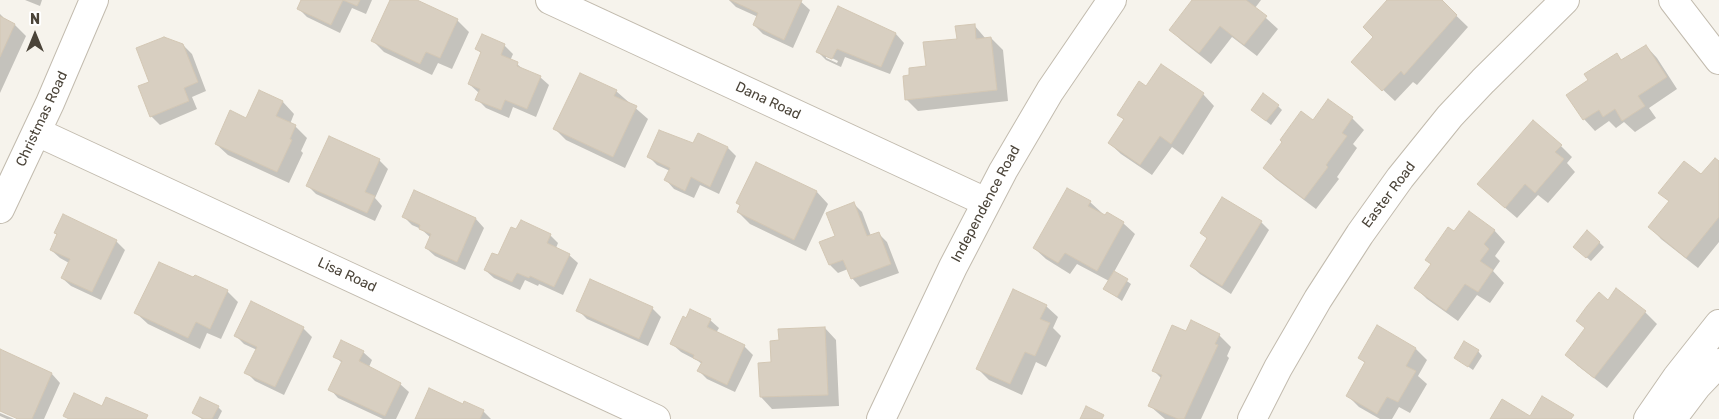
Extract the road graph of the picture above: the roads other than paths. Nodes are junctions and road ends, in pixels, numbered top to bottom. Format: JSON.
{"nodes":[{"id":1,"x":94,"y":0,"type":"edge"},
{"id":2,"x":550,"y":0,"type":"edge"},
{"id":3,"x":1112,"y":0,"type":"edge"},
{"id":4,"x":1565,"y":0,"type":"edge"},
{"id":5,"x":1673,"y":0,"type":"edge"},
{"id":6,"x":1719,"y":60,"type":"edge"},
{"id":7,"x":37,"y":132,"type":"junction"},
{"id":8,"x":986,"y":202,"type":"junction"},
{"id":9,"x":0,"y":209,"type":"edge"},
{"id":10,"x":1719,"y":324,"type":"edge"},
{"id":11,"x":1719,"y":363,"type":"edge"},
{"id":12,"x":656,"y":419,"type":"edge"},
{"id":13,"x":881,"y":419,"type":"edge"},
{"id":14,"x":1252,"y":419,"type":"edge"},
{"id":15,"x":1648,"y":419,"type":"edge"},
{"id":16,"x":1672,"y":419,"type":"edge"}],
"edges":[{"from":1,"to":7,"type":"street","name":"Christmas Road"},
{"from":2,"to":8,"type":"street","name":"Dana Road"},
{"from":3,"to":8,"type":"street","name":"Independence Road"},
{"from":4,"to":14,"type":"street","name":"Easter Road"},
{"from":5,"to":6,"type":"street"},
{"from":7,"to":9,"type":"street","name":"Christmas Road"},
{"from":7,"to":12,"type":"street","name":"Lisa Road"},
{"from":8,"to":13,"type":"street","name":"Independence Road"},
{"from":10,"to":15,"type":"street"},
{"from":11,"to":16,"type":"street"}]}
